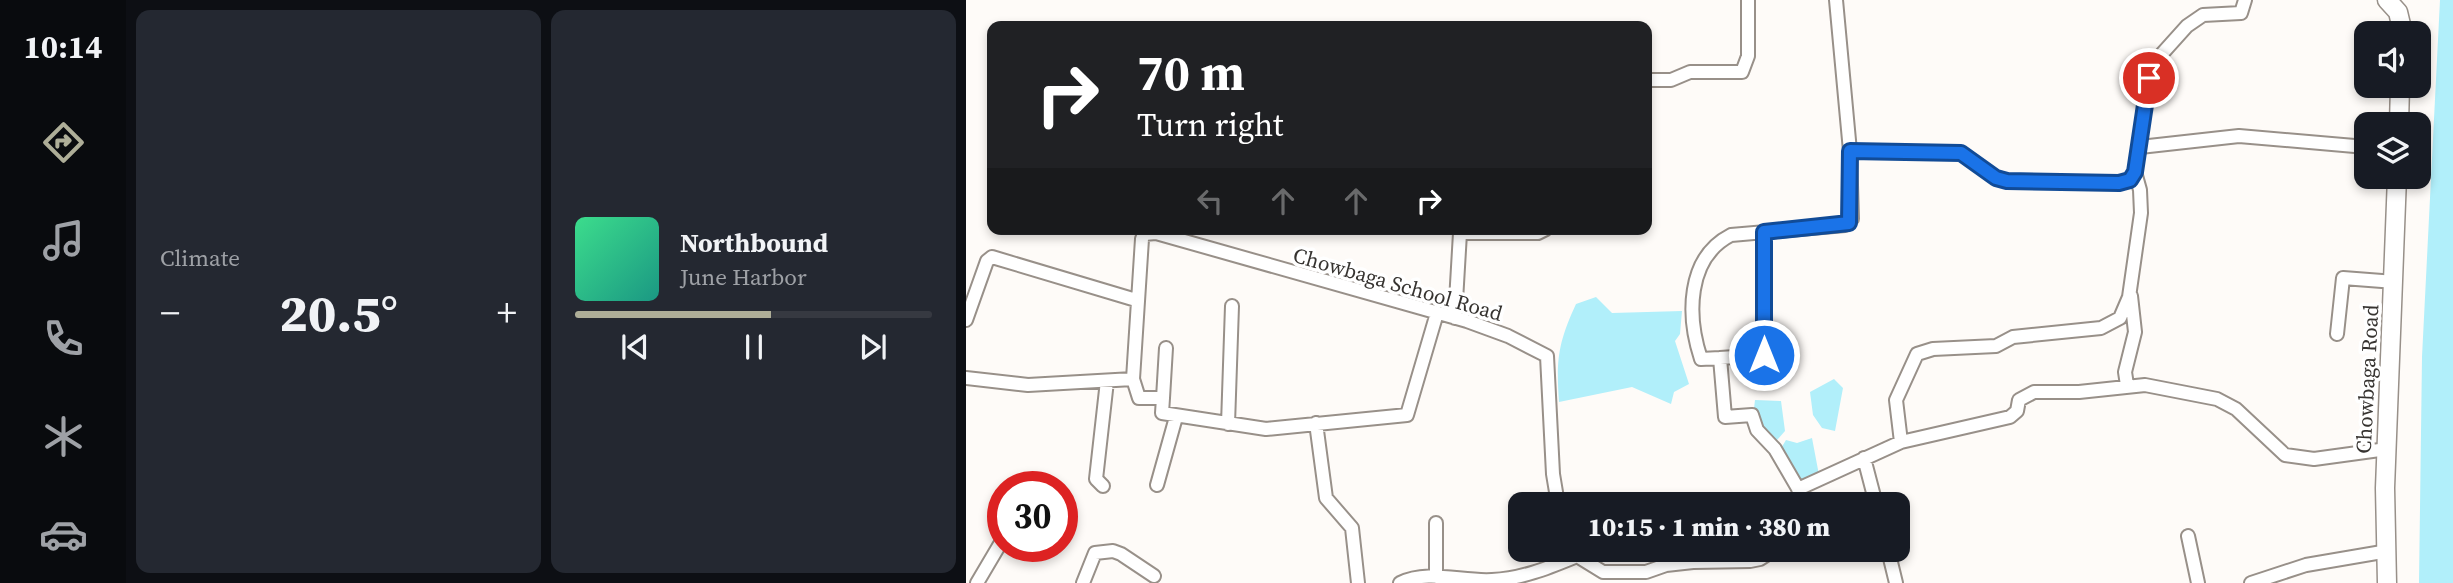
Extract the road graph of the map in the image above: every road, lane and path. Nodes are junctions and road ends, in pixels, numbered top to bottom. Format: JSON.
{"nodes":[{"id":1,"x":1748,"y":0,"type":"edge"},
{"id":2,"x":1836,"y":0,"type":"edge"},
{"id":3,"x":2245,"y":0,"type":"edge"},
{"id":4,"x":2387,"y":0,"type":"edge"},
{"id":5,"x":2400,"y":21,"type":"edge"},
{"id":6,"x":1652,"y":80,"type":"edge"},
{"id":7,"x":2354,"y":146,"type":"edge"},
{"id":8,"x":2140,"y":147,"type":"junction"},
{"id":9,"x":1850,"y":151,"type":"junction"},
{"id":10,"x":2135,"y":172,"type":"junction"},
{"id":11,"x":2397,"y":189,"type":"edge"},
{"id":12,"x":1764,"y":232,"type":"junction"},
{"id":13,"x":1146,"y":235,"type":"edge"},
{"id":14,"x":1160,"y":235,"type":"edge"},
{"id":15,"x":1460,"y":235,"type":"edge"},
{"id":16,"x":2395,"y":282,"type":"junction"},
{"id":17,"x":2130,"y":289,"type":"junction"},
{"id":18,"x":1136,"y":300,"type":"junction"},
{"id":19,"x":1232,"y":306,"type":"dead end"},
{"id":20,"x":1437,"y":313,"type":"junction"},
{"id":21,"x":1455,"y":318,"type":"junction"},
{"id":22,"x":966,"y":320,"type":"edge"},
{"id":23,"x":2337,"y":334,"type":"dead end"},
{"id":24,"x":1166,"y":348,"type":"dead end"},
{"id":25,"x":1720,"y":358,"type":"junction"},
{"id":26,"x":966,"y":378,"type":"edge"},
{"id":27,"x":1133,"y":379,"type":"junction"},
{"id":28,"x":1107,"y":381,"type":"junction"},
{"id":29,"x":2127,"y":385,"type":"junction"},
{"id":30,"x":1163,"y":398,"type":"junction"},
{"id":31,"x":1176,"y":417,"type":"junction"},
{"id":32,"x":1316,"y":423,"type":"junction"},
{"id":33,"x":1228,"y":424,"type":"junction"},
{"id":34,"x":1901,"y":442,"type":"junction"},
{"id":35,"x":2387,"y":449,"type":"junction"},
{"id":36,"x":1864,"y":458,"type":"junction"},
{"id":37,"x":1157,"y":485,"type":"dead end"},
{"id":38,"x":1103,"y":486,"type":"dead end"},
{"id":39,"x":1798,"y":489,"type":"junction"},
{"id":40,"x":1556,"y":492,"type":"edge"},
{"id":41,"x":1800,"y":492,"type":"edge"},
{"id":42,"x":1873,"y":492,"type":"edge"},
{"id":43,"x":1436,"y":523,"type":"dead end"},
{"id":44,"x":2188,"y":536,"type":"dead end"},
{"id":45,"x":2388,"y":551,"type":"junction"},
{"id":46,"x":989,"y":562,"type":"edge"},
{"id":47,"x":1557,"y":562,"type":"edge"},
{"id":48,"x":1586,"y":562,"type":"edge"},
{"id":49,"x":1725,"y":562,"type":"edge"},
{"id":50,"x":1891,"y":562,"type":"edge"},
{"id":51,"x":1154,"y":576,"type":"dead end"},
{"id":52,"x":1436,"y":577,"type":"junction"},
{"id":53,"x":1605,"y":578,"type":"edge"},
{"id":54,"x":977,"y":583,"type":"edge"},
{"id":55,"x":1083,"y":583,"type":"edge"},
{"id":56,"x":1359,"y":583,"type":"edge"},
{"id":57,"x":1400,"y":583,"type":"edge"},
{"id":58,"x":1896,"y":583,"type":"edge"},
{"id":59,"x":2198,"y":583,"type":"edge"},
{"id":60,"x":2251,"y":583,"type":"edge"},
{"id":61,"x":2387,"y":583,"type":"edge"}],
"edges":[{"from":1,"to":6,"type":"street"},
{"from":2,"to":9,"type":"street"},
{"from":3,"to":8,"type":"street"},
{"from":4,"to":5,"type":"street"},
{"from":7,"to":8,"type":"street"},
{"from":8,"to":10,"type":"street"},
{"from":9,"to":10,"type":"street"},
{"from":9,"to":12,"type":"street"},
{"from":10,"to":17,"type":"street"},
{"from":11,"to":16,"type":"street","name":"Chowbaga Road"},
{"from":12,"to":25,"type":"street"},
{"from":12,"to":25,"type":"street"},
{"from":13,"to":18,"type":"street","name":"Chowbaga School Road"},
{"from":14,"to":20,"type":"street","name":"Chowbaga School Road"},
{"from":15,"to":21,"type":"street"},
{"from":16,"to":23,"type":"street"},
{"from":16,"to":35,"type":"street","name":"Chowbaga Road"},
{"from":17,"to":29,"type":"street"},
{"from":17,"to":34,"type":"street"},
{"from":18,"to":22,"type":"street"},
{"from":18,"to":27,"type":"street","name":"Chowbaga School Road"},
{"from":19,"to":33,"type":"street"},
{"from":20,"to":21,"type":"street","name":"Chowbaga School Road"},
{"from":20,"to":32,"type":"street"},
{"from":21,"to":40,"type":"street","name":"Chowbaga School Road"},
{"from":24,"to":30,"type":"street"},
{"from":25,"to":39,"type":"street"},
{"from":26,"to":28,"type":"street"},
{"from":27,"to":28,"type":"street"},
{"from":27,"to":30,"type":"street"},
{"from":28,"to":38,"type":"street"},
{"from":29,"to":34,"type":"street"},
{"from":29,"to":35,"type":"street"},
{"from":30,"to":31,"type":"street"},
{"from":31,"to":33,"type":"street"},
{"from":31,"to":37,"type":"street"},
{"from":32,"to":33,"type":"street"},
{"from":32,"to":56,"type":"street"},
{"from":34,"to":36,"type":"street"},
{"from":35,"to":45,"type":"street","name":"Chowbaga Road"},
{"from":36,"to":39,"type":"street"},
{"from":36,"to":42,"type":"street"},
{"from":39,"to":41,"type":"street"},
{"from":43,"to":52,"type":"street"},
{"from":44,"to":59,"type":"street"},
{"from":45,"to":60,"type":"street"},
{"from":45,"to":61,"type":"street","name":"Chowbaga Road"},
{"from":46,"to":54,"type":"street"},
{"from":47,"to":52,"type":"street"},
{"from":48,"to":53,"type":"street"},
{"from":49,"to":53,"type":"street"},
{"from":50,"to":58,"type":"street"},
{"from":51,"to":55,"type":"street"},
{"from":52,"to":57,"type":"street"}]}
